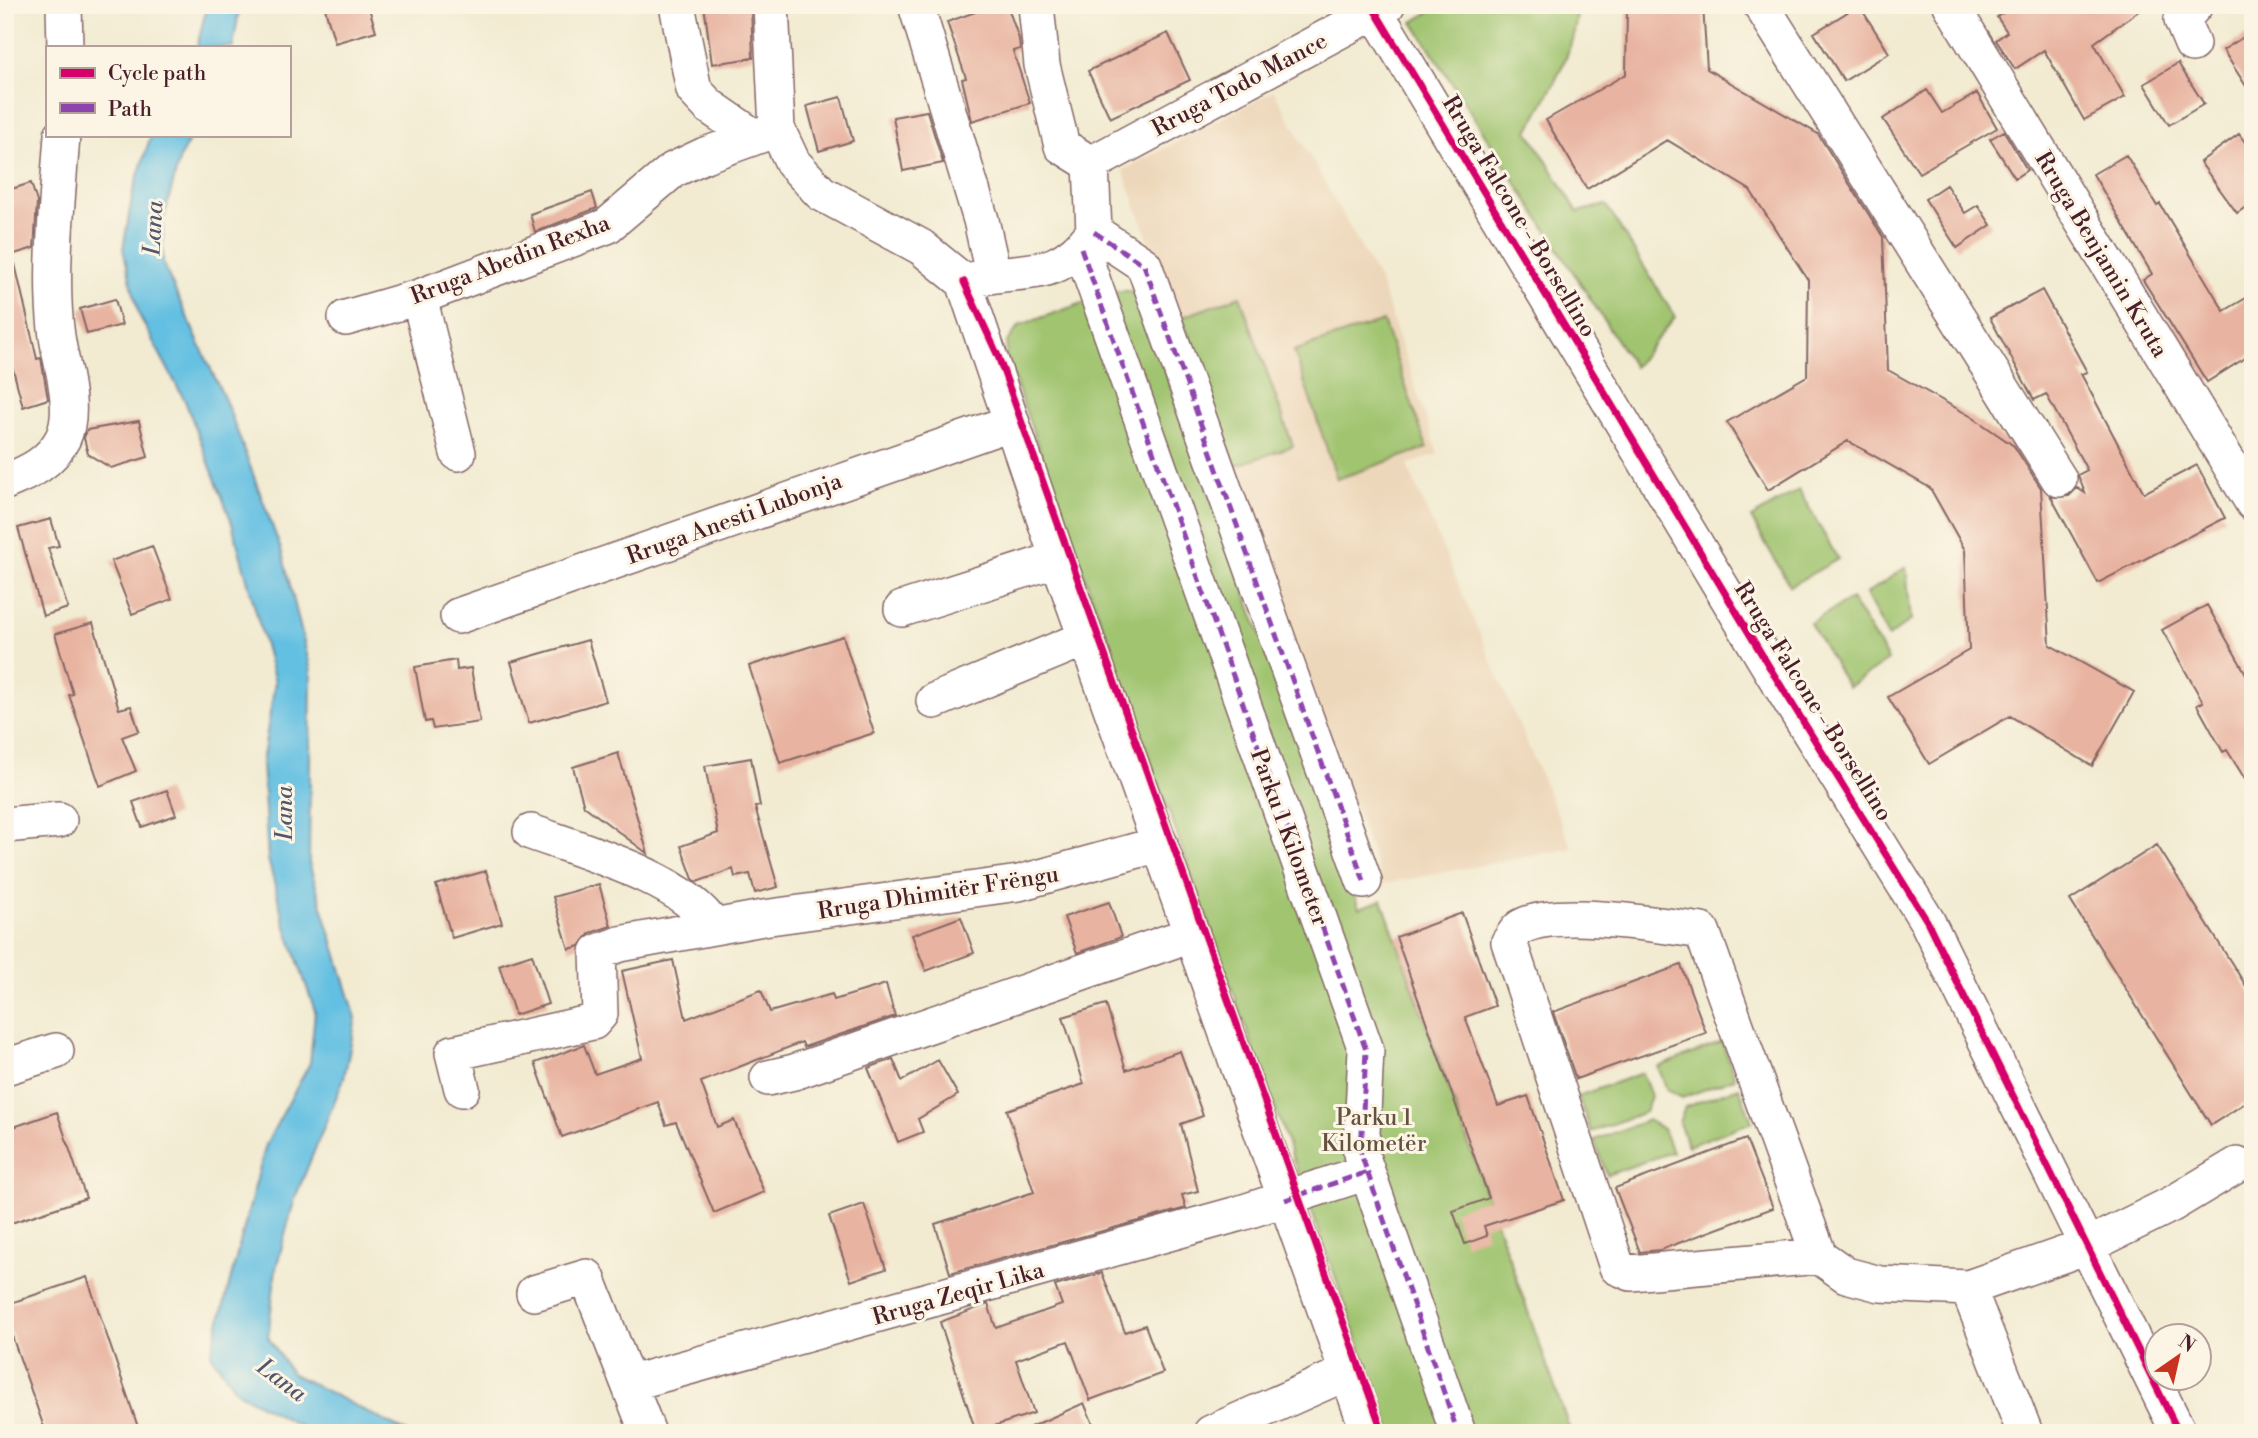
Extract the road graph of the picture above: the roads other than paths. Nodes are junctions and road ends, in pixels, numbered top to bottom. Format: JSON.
{"nodes":[{"id":1,"x":64,"y":5,"type":"edge"},
{"id":2,"x":677,"y":5,"type":"edge"},
{"id":3,"x":771,"y":5,"type":"edge"},
{"id":4,"x":916,"y":5,"type":"edge"},
{"id":5,"x":1036,"y":5,"type":"edge"},
{"id":6,"x":1761,"y":5,"type":"edge"},
{"id":7,"x":1951,"y":5,"type":"edge"},
{"id":8,"x":2195,"y":5,"type":"edge"},
{"id":9,"x":1381,"y":8,"type":"edge"},
{"id":10,"x":2192,"y":44,"type":"dead end"},
{"id":11,"x":65,"y":46,"type":"edge"},
{"id":12,"x":766,"y":133,"type":"junction"},
{"id":13,"x":62,"y":136,"type":"edge"},
{"id":14,"x":1091,"y":164,"type":"junction"},
{"id":15,"x":1087,"y":240,"type":"junction"},
{"id":16,"x":978,"y":278,"type":"junction"},
{"id":17,"x":419,"y":297,"type":"junction"},
{"id":18,"x":346,"y":318,"type":"dead end"},
{"id":19,"x":1010,"y":423,"type":"junction"},
{"id":20,"x":458,"y":453,"type":"dead end"},
{"id":21,"x":2059,"y":479,"type":"dead end"},
{"id":22,"x":5,"y":482,"type":"edge"},
{"id":23,"x":2253,"y":503,"type":"edge"},
{"id":24,"x":1058,"y":559,"type":"junction"},
{"id":25,"x":902,"y":609,"type":"dead end"},
{"id":26,"x":458,"y":616,"type":"dead end"},
{"id":27,"x":1086,"y":638,"type":"junction"},
{"id":28,"x":934,"y":701,"type":"dead end"},
{"id":29,"x":58,"y":820,"type":"dead end"},
{"id":30,"x":5,"y":825,"type":"edge"},
{"id":31,"x":531,"y":832,"type":"dead end"},
{"id":32,"x":1160,"y":844,"type":"junction"},
{"id":33,"x":1364,"y":881,"type":"dead end"},
{"id":34,"x":713,"y":926,"type":"junction"},
{"id":35,"x":1192,"y":934,"type":"junction"},
{"id":36,"x":56,"y":1051,"type":"dead end"},
{"id":37,"x":5,"y":1068,"type":"edge"},
{"id":38,"x":768,"y":1078,"type":"dead end"},
{"id":39,"x":462,"y":1089,"type":"dead end"},
{"id":40,"x":2237,"y":1165,"type":"dead end"},
{"id":41,"x":1367,"y":1172,"type":"junction"},
{"id":42,"x":1285,"y":1200,"type":"junction"},
{"id":43,"x":2085,"y":1247,"type":"junction"},
{"id":44,"x":1819,"y":1256,"type":"junction"},
{"id":45,"x":1968,"y":1288,"type":"junction"},
{"id":46,"x":534,"y":1293,"type":"dead end"},
{"id":47,"x":1348,"y":1372,"type":"junction"},
{"id":48,"x":631,"y":1383,"type":"junction"},
{"id":49,"x":648,"y":1433,"type":"edge"},
{"id":50,"x":1211,"y":1433,"type":"edge"},
{"id":51,"x":1369,"y":1433,"type":"edge"},
{"id":52,"x":1458,"y":1433,"type":"edge"},
{"id":53,"x":2025,"y":1433,"type":"edge"},
{"id":54,"x":2179,"y":1433,"type":"edge"}],
"edges":[{"from":1,"to":11,"type":"street"},
{"from":2,"to":12,"type":"street"},
{"from":3,"to":12,"type":"street"},
{"from":4,"to":16,"type":"street"},
{"from":5,"to":14,"type":"street"},
{"from":6,"to":21,"type":"street"},
{"from":7,"to":23,"type":"street","name":"Rruga Benjamin Kruta"},
{"from":8,"to":10,"type":"street"},
{"from":9,"to":14,"type":"street","name":"Rruga Todo Mance"},
{"from":9,"to":43,"type":"street","name":"Rruga Falcone - Borsellino"},
{"from":12,"to":16,"type":"street"},
{"from":12,"to":17,"type":"street","name":"Rruga Abedin Rexha"},
{"from":13,"to":22,"type":"street"},
{"from":14,"to":15,"type":"street","name":"Parku 1 Kilometer"},
{"from":15,"to":16,"type":"street"},
{"from":15,"to":33,"type":"street"},
{"from":15,"to":41,"type":"street","name":"Parku 1 Kilometer"},
{"from":16,"to":19,"type":"street"},
{"from":17,"to":18,"type":"street","name":"Rruga Abedin Rexha"},
{"from":17,"to":20,"type":"street"},
{"from":19,"to":24,"type":"street"},
{"from":19,"to":26,"type":"street","name":"Rruga Anesti Lubonja"},
{"from":24,"to":25,"type":"street"},
{"from":24,"to":27,"type":"street"},
{"from":27,"to":28,"type":"street"},
{"from":27,"to":32,"type":"street"},
{"from":29,"to":30,"type":"street"},
{"from":31,"to":34,"type":"street"},
{"from":32,"to":34,"type":"street","name":"Rruga Dhimitër Frëngu"},
{"from":32,"to":35,"type":"street"},
{"from":34,"to":39,"type":"street","name":"Rruga Dhimitër Frëngu"},
{"from":35,"to":38,"type":"street"},
{"from":35,"to":42,"type":"street"},
{"from":36,"to":37,"type":"street"},
{"from":40,"to":43,"type":"street"},
{"from":41,"to":42,"type":"street","name":"Rruga Zeqir Lika"},
{"from":41,"to":52,"type":"street","name":"Parku 1 Kilometer"},
{"from":42,"to":47,"type":"street"},
{"from":42,"to":48,"type":"street","name":"Rruga Zeqir Lika"},
{"from":43,"to":45,"type":"street"},
{"from":43,"to":54,"type":"street","name":"Rruga Falcone - Borsellino"},
{"from":44,"to":44,"type":"street"},
{"from":44,"to":45,"type":"street"},
{"from":45,"to":53,"type":"street"},
{"from":46,"to":48,"type":"street"},
{"from":47,"to":50,"type":"street"},
{"from":47,"to":51,"type":"street"},
{"from":48,"to":49,"type":"street"}]}
